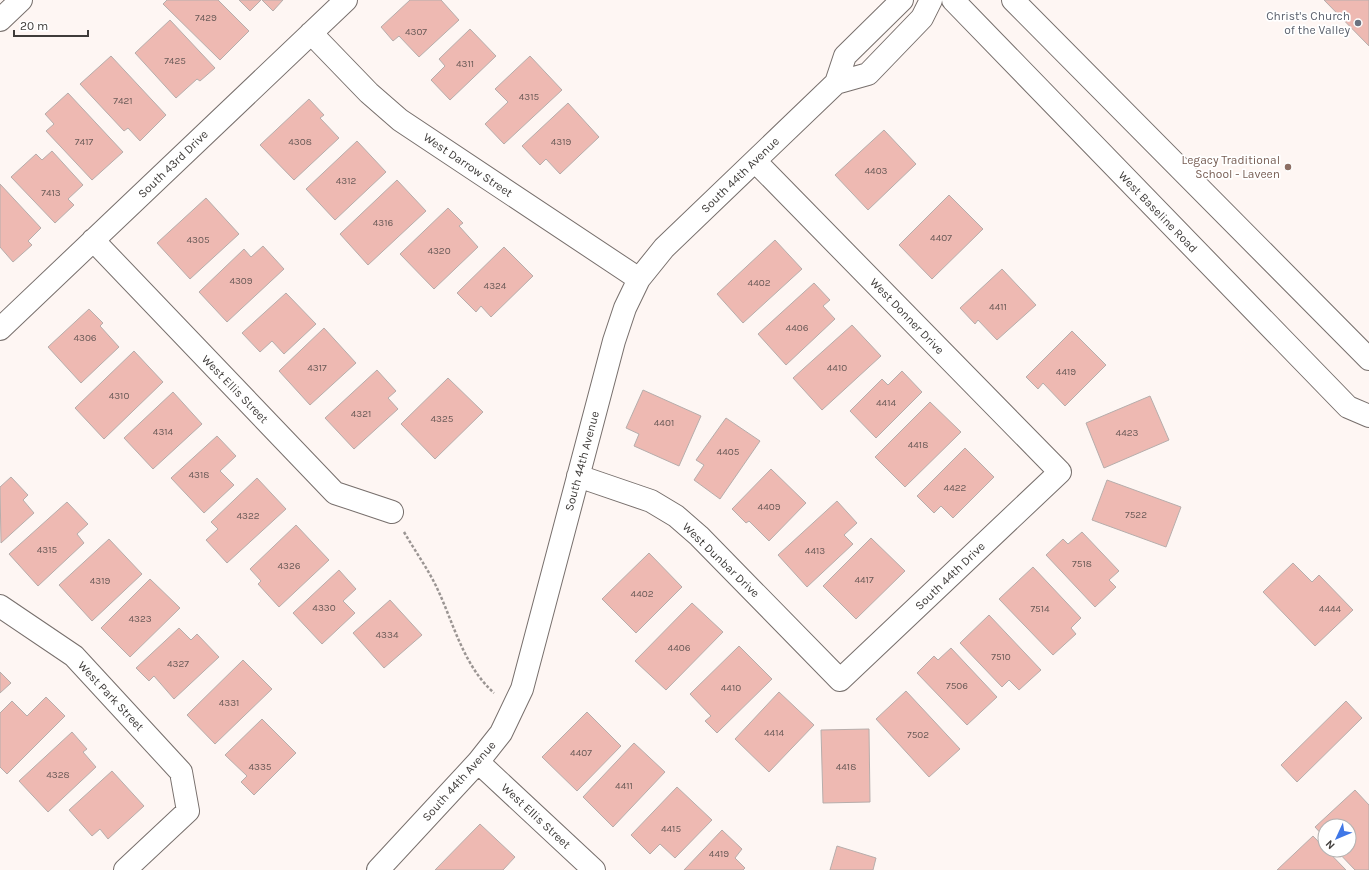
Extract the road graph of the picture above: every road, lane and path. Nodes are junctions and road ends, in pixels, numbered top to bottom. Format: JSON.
{"nodes":[{"id":1,"x":21,"y":0,"type":"edge"},
{"id":2,"x":346,"y":0,"type":"edge"},
{"id":3,"x":902,"y":0,"type":"edge"},
{"id":4,"x":930,"y":0,"type":"edge"},
{"id":5,"x":953,"y":0,"type":"edge"},
{"id":6,"x":1013,"y":0,"type":"edge"},
{"id":7,"x":0,"y":20,"type":"edge"},
{"id":8,"x":311,"y":33,"type":"junction"},
{"id":9,"x":836,"y":83,"type":"junction"},
{"id":10,"x":755,"y":161,"type":"junction"},
{"id":11,"x":93,"y":240,"type":"junction"},
{"id":12,"x":640,"y":279,"type":"junction"},
{"id":13,"x":0,"y":329,"type":"edge"},
{"id":14,"x":1369,"y":359,"type":"edge"},
{"id":15,"x":1369,"y":416,"type":"edge"},
{"id":16,"x":1060,"y":472,"type":"joint"},
{"id":17,"x":578,"y":476,"type":"junction"},
{"id":18,"x":392,"y":512,"type":"joint"},
{"id":19,"x":0,"y":606,"type":"edge"},
{"id":20,"x":840,"y":680,"type":"joint"},
{"id":21,"x":513,"y":710,"type":"junction"},
{"id":22,"x":478,"y":762,"type":"junction"},
{"id":23,"x":125,"y":870,"type":"edge"},
{"id":24,"x":378,"y":870,"type":"edge"},
{"id":25,"x":594,"y":870,"type":"edge"}],
"edges":[{"from":1,"to":7,"type":"street"},
{"from":2,"to":8,"type":"street","name":"South 43rd Drive"},
{"from":3,"to":9,"type":"street","name":"South 44th Avenue"},
{"from":4,"to":9,"type":"street","name":"South 44th Avenue"},
{"from":5,"to":15,"type":"street","name":"West Baseline Road"},
{"from":6,"to":14,"type":"street"},
{"from":8,"to":11,"type":"street","name":"South 43rd Drive"},
{"from":8,"to":12,"type":"street","name":"West Darrow Street"},
{"from":9,"to":10,"type":"street","name":"South 44th Avenue"},
{"from":10,"to":12,"type":"street","name":"South 44th Avenue"},
{"from":10,"to":16,"type":"street","name":"West Donner Drive"},
{"from":11,"to":13,"type":"street","name":"South 43rd Drive"},
{"from":11,"to":18,"type":"street","name":"West Ellis Street"},
{"from":12,"to":17,"type":"street","name":"South 44th Avenue"},
{"from":16,"to":20,"type":"street","name":"South 44th Drive"},
{"from":17,"to":20,"type":"street","name":"West Dunbar Drive"},
{"from":17,"to":21,"type":"street","name":"South 44th Avenue"},
{"from":18,"to":21,"type":"path"},
{"from":19,"to":23,"type":"street","name":"West Park Street"},
{"from":21,"to":22,"type":"street","name":"South 44th Avenue"},
{"from":22,"to":24,"type":"street","name":"South 44th Avenue"},
{"from":22,"to":25,"type":"street","name":"West Ellis Street"}]}
